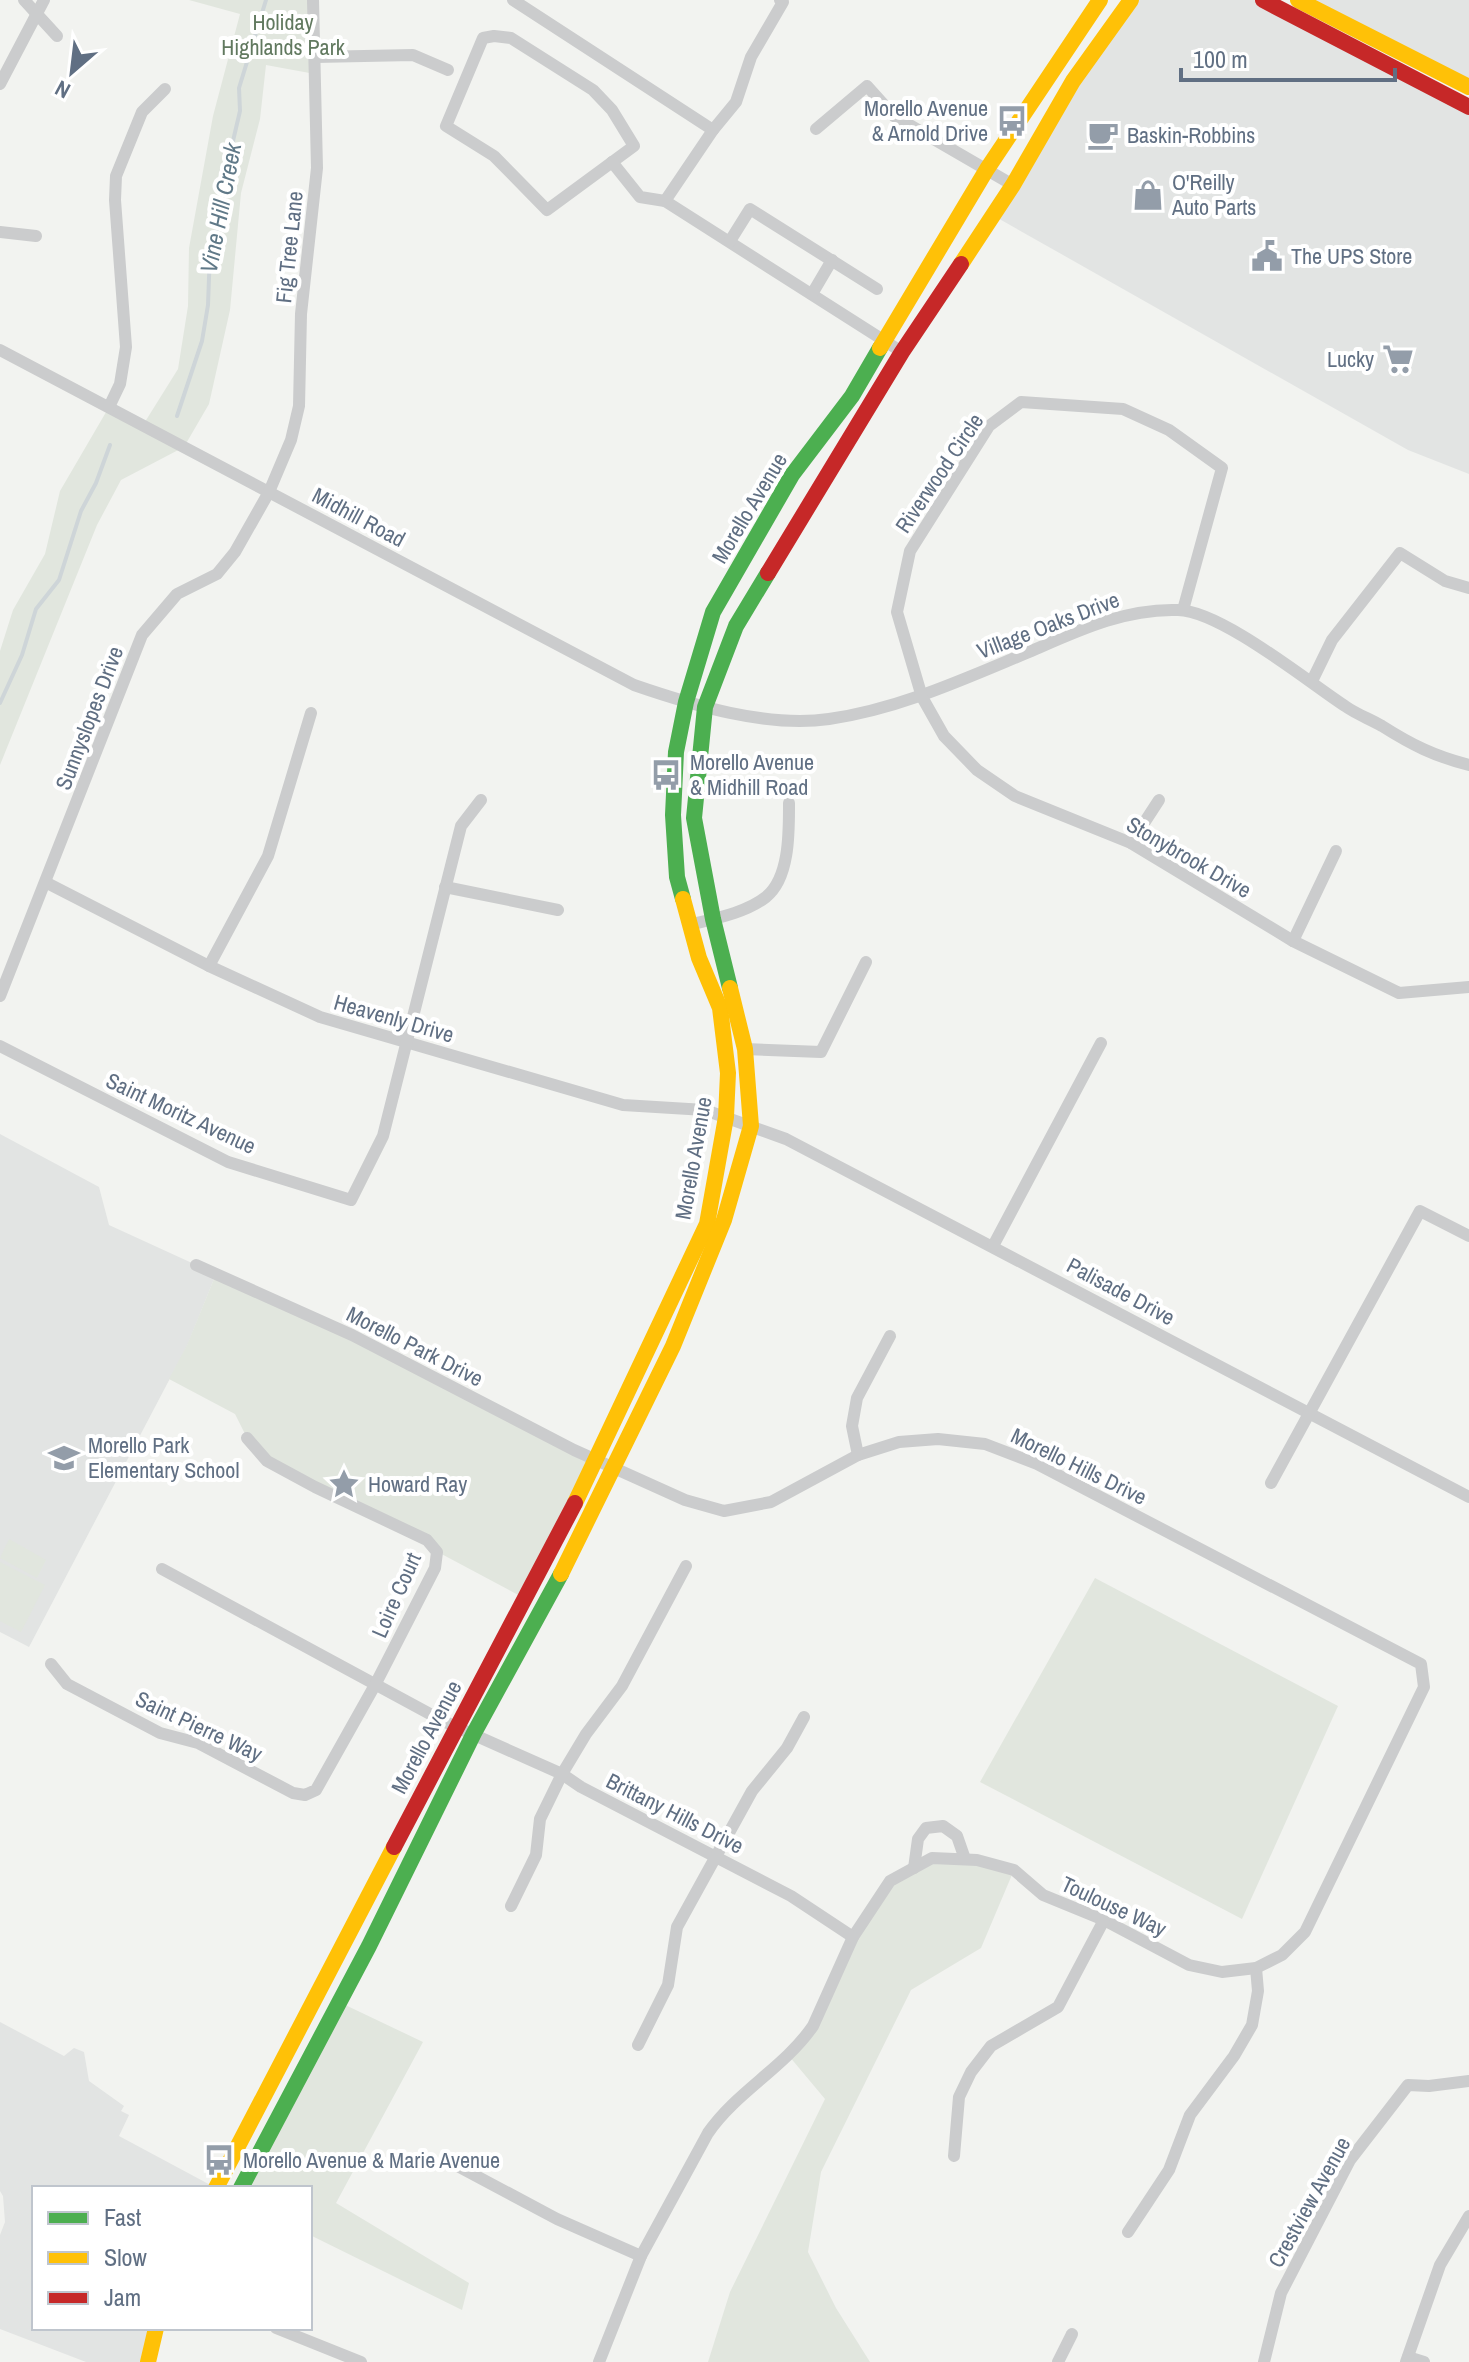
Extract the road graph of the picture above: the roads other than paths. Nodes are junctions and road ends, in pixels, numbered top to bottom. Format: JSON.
{"nodes":[{"id":1,"x":24,"y":0,"type":"edge"},
{"id":2,"x":44,"y":0,"type":"edge"},
{"id":3,"x":313,"y":0,"type":"edge"},
{"id":4,"x":513,"y":0,"type":"edge"},
{"id":5,"x":780,"y":0,"type":"edge"},
{"id":6,"x":1100,"y":0,"type":"edge"},
{"id":7,"x":1131,"y":0,"type":"edge"},
{"id":8,"x":1263,"y":0,"type":"edge"},
{"id":9,"x":1298,"y":0,"type":"edge"},
{"id":10,"x":37,"y":13,"type":"junction"},
{"id":11,"x":57,"y":36,"type":"dead end"},
{"id":12,"x":315,"y":57,"type":"junction"},
{"id":13,"x":448,"y":70,"type":"dead end"},
{"id":14,"x":0,"y":84,"type":"edge"},
{"id":15,"x":1469,"y":87,"type":"edge"},
{"id":16,"x":165,"y":89,"type":"dead end"},
{"id":17,"x":1469,"y":107,"type":"edge"},
{"id":18,"x":816,"y":129,"type":"dead end"},
{"id":19,"x":713,"y":130,"type":"junction"},
{"id":20,"x":612,"y":162,"type":"junction"},
{"id":21,"x":987,"y":169,"type":"junction"},
{"id":22,"x":1013,"y":185,"type":"junction"},
{"id":23,"x":665,"y":201,"type":"junction"},
{"id":24,"x":0,"y":232,"type":"edge"},
{"id":25,"x":36,"y":236,"type":"dead end"},
{"id":26,"x":730,"y":241,"type":"junction"},
{"id":27,"x":832,"y":260,"type":"junction"},
{"id":28,"x":877,"y":289,"type":"dead end"},
{"id":29,"x":812,"y":294,"type":"junction"},
{"id":30,"x":885,"y":342,"type":"junction"},
{"id":31,"x":0,"y":350,"type":"edge"},
{"id":32,"x":902,"y":352,"type":"junction"},
{"id":33,"x":109,"y":407,"type":"junction"},
{"id":34,"x":269,"y":492,"type":"junction"},
{"id":35,"x":1469,"y":588,"type":"edge"},
{"id":36,"x":1183,"y":610,"type":"junction"},
{"id":37,"x":1312,"y":681,"type":"junction"},
{"id":38,"x":922,"y":697,"type":"junction"},
{"id":39,"x":686,"y":702,"type":"junction"},
{"id":40,"x":705,"y":707,"type":"junction"},
{"id":41,"x":311,"y":713,"type":"dead end"},
{"id":42,"x":1469,"y":765,"type":"edge"},
{"id":43,"x":481,"y":800,"type":"dead end"},
{"id":44,"x":1159,"y":800,"type":"dead end"},
{"id":45,"x":789,"y":803,"type":"dead end"},
{"id":46,"x":1131,"y":843,"type":"junction"},
{"id":47,"x":1336,"y":851,"type":"dead end"},
{"id":48,"x":47,"y":883,"type":"junction"},
{"id":49,"x":445,"y":887,"type":"junction"},
{"id":50,"x":558,"y":910,"type":"dead end"},
{"id":51,"x":713,"y":919,"type":"junction"},
{"id":52,"x":689,"y":925,"type":"junction"},
{"id":53,"x":1293,"y":941,"type":"junction"},
{"id":54,"x":866,"y":962,"type":"dead end"},
{"id":55,"x":209,"y":966,"type":"junction"},
{"id":56,"x":1469,"y":987,"type":"edge"},
{"id":57,"x":0,"y":996,"type":"edge"},
{"id":58,"x":405,"y":1042,"type":"junction"},
{"id":59,"x":1101,"y":1043,"type":"dead end"},
{"id":60,"x":0,"y":1046,"type":"edge"},
{"id":61,"x":745,"y":1049,"type":"junction"},
{"id":62,"x":726,"y":1117,"type":"junction"},
{"id":63,"x":751,"y":1126,"type":"junction"},
{"id":64,"x":1469,"y":1236,"type":"edge"},
{"id":65,"x":993,"y":1246,"type":"junction"},
{"id":66,"x":196,"y":1265,"type":"dead end"},
{"id":67,"x":890,"y":1336,"type":"dead end"},
{"id":68,"x":1309,"y":1413,"type":"junction"},
{"id":69,"x":247,"y":1438,"type":"dead end"},
{"id":70,"x":858,"y":1455,"type":"junction"},
{"id":71,"x":597,"y":1460,"type":"junction"},
{"id":72,"x":613,"y":1467,"type":"junction"},
{"id":73,"x":1271,"y":1483,"type":"dead end"},
{"id":74,"x":1469,"y":1497,"type":"edge"},
{"id":75,"x":686,"y":1566,"type":"dead end"},
{"id":76,"x":162,"y":1569,"type":"dead end"},
{"id":77,"x":51,"y":1664,"type":"dead end"},
{"id":78,"x":375,"y":1685,"type":"junction"},
{"id":79,"x":804,"y":1717,"type":"dead end"},
{"id":80,"x":457,"y":1726,"type":"junction"},
{"id":81,"x":474,"y":1733,"type":"junction"},
{"id":82,"x":562,"y":1774,"type":"junction"},
{"id":83,"x":715,"y":1856,"type":"junction"},
{"id":84,"x":965,"y":1859,"type":"junction"},
{"id":85,"x":914,"y":1868,"type":"junction"},
{"id":86,"x":511,"y":1906,"type":"dead end"},
{"id":87,"x":1104,"y":1920,"type":"junction"},
{"id":88,"x":853,"y":1937,"type":"junction"},
{"id":89,"x":1256,"y":1968,"type":"junction"},
{"id":90,"x":638,"y":2045,"type":"dead end"},
{"id":91,"x":1469,"y":2081,"type":"edge"},
{"id":92,"x":954,"y":2156,"type":"dead end"},
{"id":93,"x":450,"y":2162,"type":"dead end"},
{"id":94,"x":217,"y":2186,"type":"edge"},
{"id":95,"x":242,"y":2186,"type":"edge"},
{"id":96,"x":1469,"y":2216,"type":"edge"},
{"id":97,"x":1128,"y":2232,"type":"dead end"},
{"id":98,"x":641,"y":2256,"type":"junction"},
{"id":99,"x":156,"y":2330,"type":"edge"},
{"id":100,"x":281,"y":2330,"type":"edge"},
{"id":101,"x":1072,"y":2334,"type":"dead end"},
{"id":102,"x":1407,"y":2360,"type":"edge"},
{"id":103,"x":148,"y":2362,"type":"edge"},
{"id":104,"x":361,"y":2362,"type":"edge"},
{"id":105,"x":599,"y":2362,"type":"edge"},
{"id":106,"x":1058,"y":2362,"type":"edge"},
{"id":107,"x":1264,"y":2362,"type":"edge"},
{"id":108,"x":1424,"y":2362,"type":"edge"}],
"edges":[{"from":1,"to":10,"type":"street"},
{"from":2,"to":10,"type":"street"},
{"from":3,"to":12,"type":"street","name":"Fig Tree Lane"},
{"from":4,"to":19,"type":"street"},
{"from":5,"to":19,"type":"street"},
{"from":6,"to":21,"type":"street","name":"Morello Avenue"},
{"from":7,"to":22,"type":"street","name":"Morello Avenue"},
{"from":8,"to":17,"type":"street"},
{"from":9,"to":15,"type":"street"},
{"from":10,"to":11,"type":"street"},
{"from":10,"to":14,"type":"street"},
{"from":12,"to":13,"type":"street"},
{"from":12,"to":34,"type":"street","name":"Fig Tree Lane"},
{"from":16,"to":33,"type":"street"},
{"from":18,"to":21,"type":"street"},
{"from":19,"to":23,"type":"street"},
{"from":20,"to":20,"type":"street"},
{"from":20,"to":23,"type":"street"},
{"from":21,"to":22,"type":"street"},
{"from":21,"to":30,"type":"street","name":"Morello Avenue"},
{"from":22,"to":32,"type":"street","name":"Morello Avenue"},
{"from":23,"to":26,"type":"street"},
{"from":24,"to":25,"type":"street"},
{"from":26,"to":27,"type":"street"},
{"from":26,"to":29,"type":"street"},
{"from":27,"to":28,"type":"street"},
{"from":27,"to":29,"type":"street"},
{"from":29,"to":30,"type":"street"},
{"from":30,"to":32,"type":"street"},
{"from":30,"to":39,"type":"street","name":"Morello Avenue"},
{"from":31,"to":33,"type":"street","name":"Midhill Road"},
{"from":32,"to":40,"type":"street","name":"Morello Avenue"},
{"from":33,"to":34,"type":"street","name":"Midhill Road"},
{"from":34,"to":39,"type":"street","name":"Midhill Road"},
{"from":34,"to":48,"type":"street","name":"Sunnyslopes Drive"},
{"from":35,"to":37,"type":"street"},
{"from":36,"to":37,"type":"street","name":"Village Oaks Drive"},
{"from":36,"to":38,"type":"street","name":"Village Oaks Drive"},
{"from":36,"to":38,"type":"street","name":"Riverwood Circle"},
{"from":37,"to":42,"type":"street","name":"Village Oaks Drive"},
{"from":38,"to":40,"type":"street","name":"Village Oaks Drive"},
{"from":38,"to":46,"type":"street","name":"Stonybrook Drive"},
{"from":39,"to":40,"type":"street","name":"Midhill Road"},
{"from":39,"to":52,"type":"street","name":"Morello Avenue"},
{"from":40,"to":51,"type":"street","name":"Morello Avenue"},
{"from":41,"to":55,"type":"street"},
{"from":43,"to":49,"type":"street"},
{"from":44,"to":46,"type":"street"},
{"from":45,"to":51,"type":"street"},
{"from":46,"to":53,"type":"street","name":"Stonybrook Drive"},
{"from":47,"to":53,"type":"street"},
{"from":48,"to":55,"type":"street","name":"Heavenly Drive"},
{"from":48,"to":57,"type":"street","name":"Sunnyslopes Drive"},
{"from":49,"to":50,"type":"street"},
{"from":49,"to":58,"type":"street"},
{"from":51,"to":52,"type":"street"},
{"from":51,"to":61,"type":"street","name":"Morello Avenue"},
{"from":52,"to":62,"type":"street","name":"Morello Avenue"},
{"from":53,"to":56,"type":"street","name":"Stonybrook Drive"},
{"from":54,"to":61,"type":"street"},
{"from":55,"to":58,"type":"street","name":"Heavenly Drive"},
{"from":58,"to":60,"type":"street","name":"Saint Moritz Avenue"},
{"from":58,"to":62,"type":"street","name":"Heavenly Drive"},
{"from":59,"to":65,"type":"street"},
{"from":61,"to":63,"type":"street","name":"Morello Avenue"},
{"from":62,"to":63,"type":"street","name":"Heavenly Drive"},
{"from":62,"to":71,"type":"street","name":"Morello Avenue"},
{"from":63,"to":65,"type":"street","name":"Palisade Drive"},
{"from":63,"to":72,"type":"street","name":"Morello Avenue"},
{"from":64,"to":68,"type":"street"},
{"from":65,"to":68,"type":"street","name":"Palisade Drive"},
{"from":66,"to":71,"type":"street","name":"Morello Park Drive"},
{"from":67,"to":70,"type":"street"},
{"from":68,"to":73,"type":"street"},
{"from":68,"to":74,"type":"street","name":"Palisade Drive"},
{"from":69,"to":78,"type":"street","name":"Loire Court"},
{"from":70,"to":72,"type":"street","name":"Morello Hills Drive"},
{"from":70,"to":89,"type":"street","name":"Morello Hills Drive"},
{"from":71,"to":72,"type":"street","name":"Morello Park Drive"},
{"from":71,"to":80,"type":"street","name":"Morello Avenue"},
{"from":72,"to":81,"type":"street","name":"Morello Avenue"},
{"from":75,"to":82,"type":"street"},
{"from":76,"to":78,"type":"street","name":"Brittany Hills Drive"},
{"from":77,"to":78,"type":"street","name":"Saint Pierre Way"},
{"from":78,"to":80,"type":"street","name":"Brittany Hills Drive"},
{"from":79,"to":83,"type":"street"},
{"from":80,"to":81,"type":"street","name":"Brittany Hills Drive"},
{"from":80,"to":94,"type":"street","name":"Morello Avenue"},
{"from":81,"to":82,"type":"street","name":"Brittany Hills Drive"},
{"from":81,"to":95,"type":"street","name":"Morello Avenue"},
{"from":82,"to":83,"type":"street","name":"Brittany Hills Drive"},
{"from":82,"to":86,"type":"street"},
{"from":83,"to":88,"type":"street","name":"Brittany Hills Drive"},
{"from":83,"to":90,"type":"street"},
{"from":84,"to":85,"type":"street","name":"Toulouse Way"},
{"from":84,"to":85,"type":"street"},
{"from":84,"to":87,"type":"street","name":"Toulouse Way"},
{"from":85,"to":88,"type":"street","name":"Toulouse Way"},
{"from":87,"to":89,"type":"street","name":"Toulouse Way"},
{"from":87,"to":92,"type":"street"},
{"from":88,"to":98,"type":"street","name":"Toulouse Way"},
{"from":89,"to":97,"type":"street"},
{"from":91,"to":107,"type":"street","name":"Crestview Avenue"},
{"from":93,"to":98,"type":"street"},
{"from":96,"to":102,"type":"street"},
{"from":98,"to":105,"type":"street","name":"Toulouse Way"},
{"from":99,"to":103,"type":"street"},
{"from":100,"to":104,"type":"street"},
{"from":101,"to":106,"type":"street"},
{"from":102,"to":108,"type":"street"}]}
